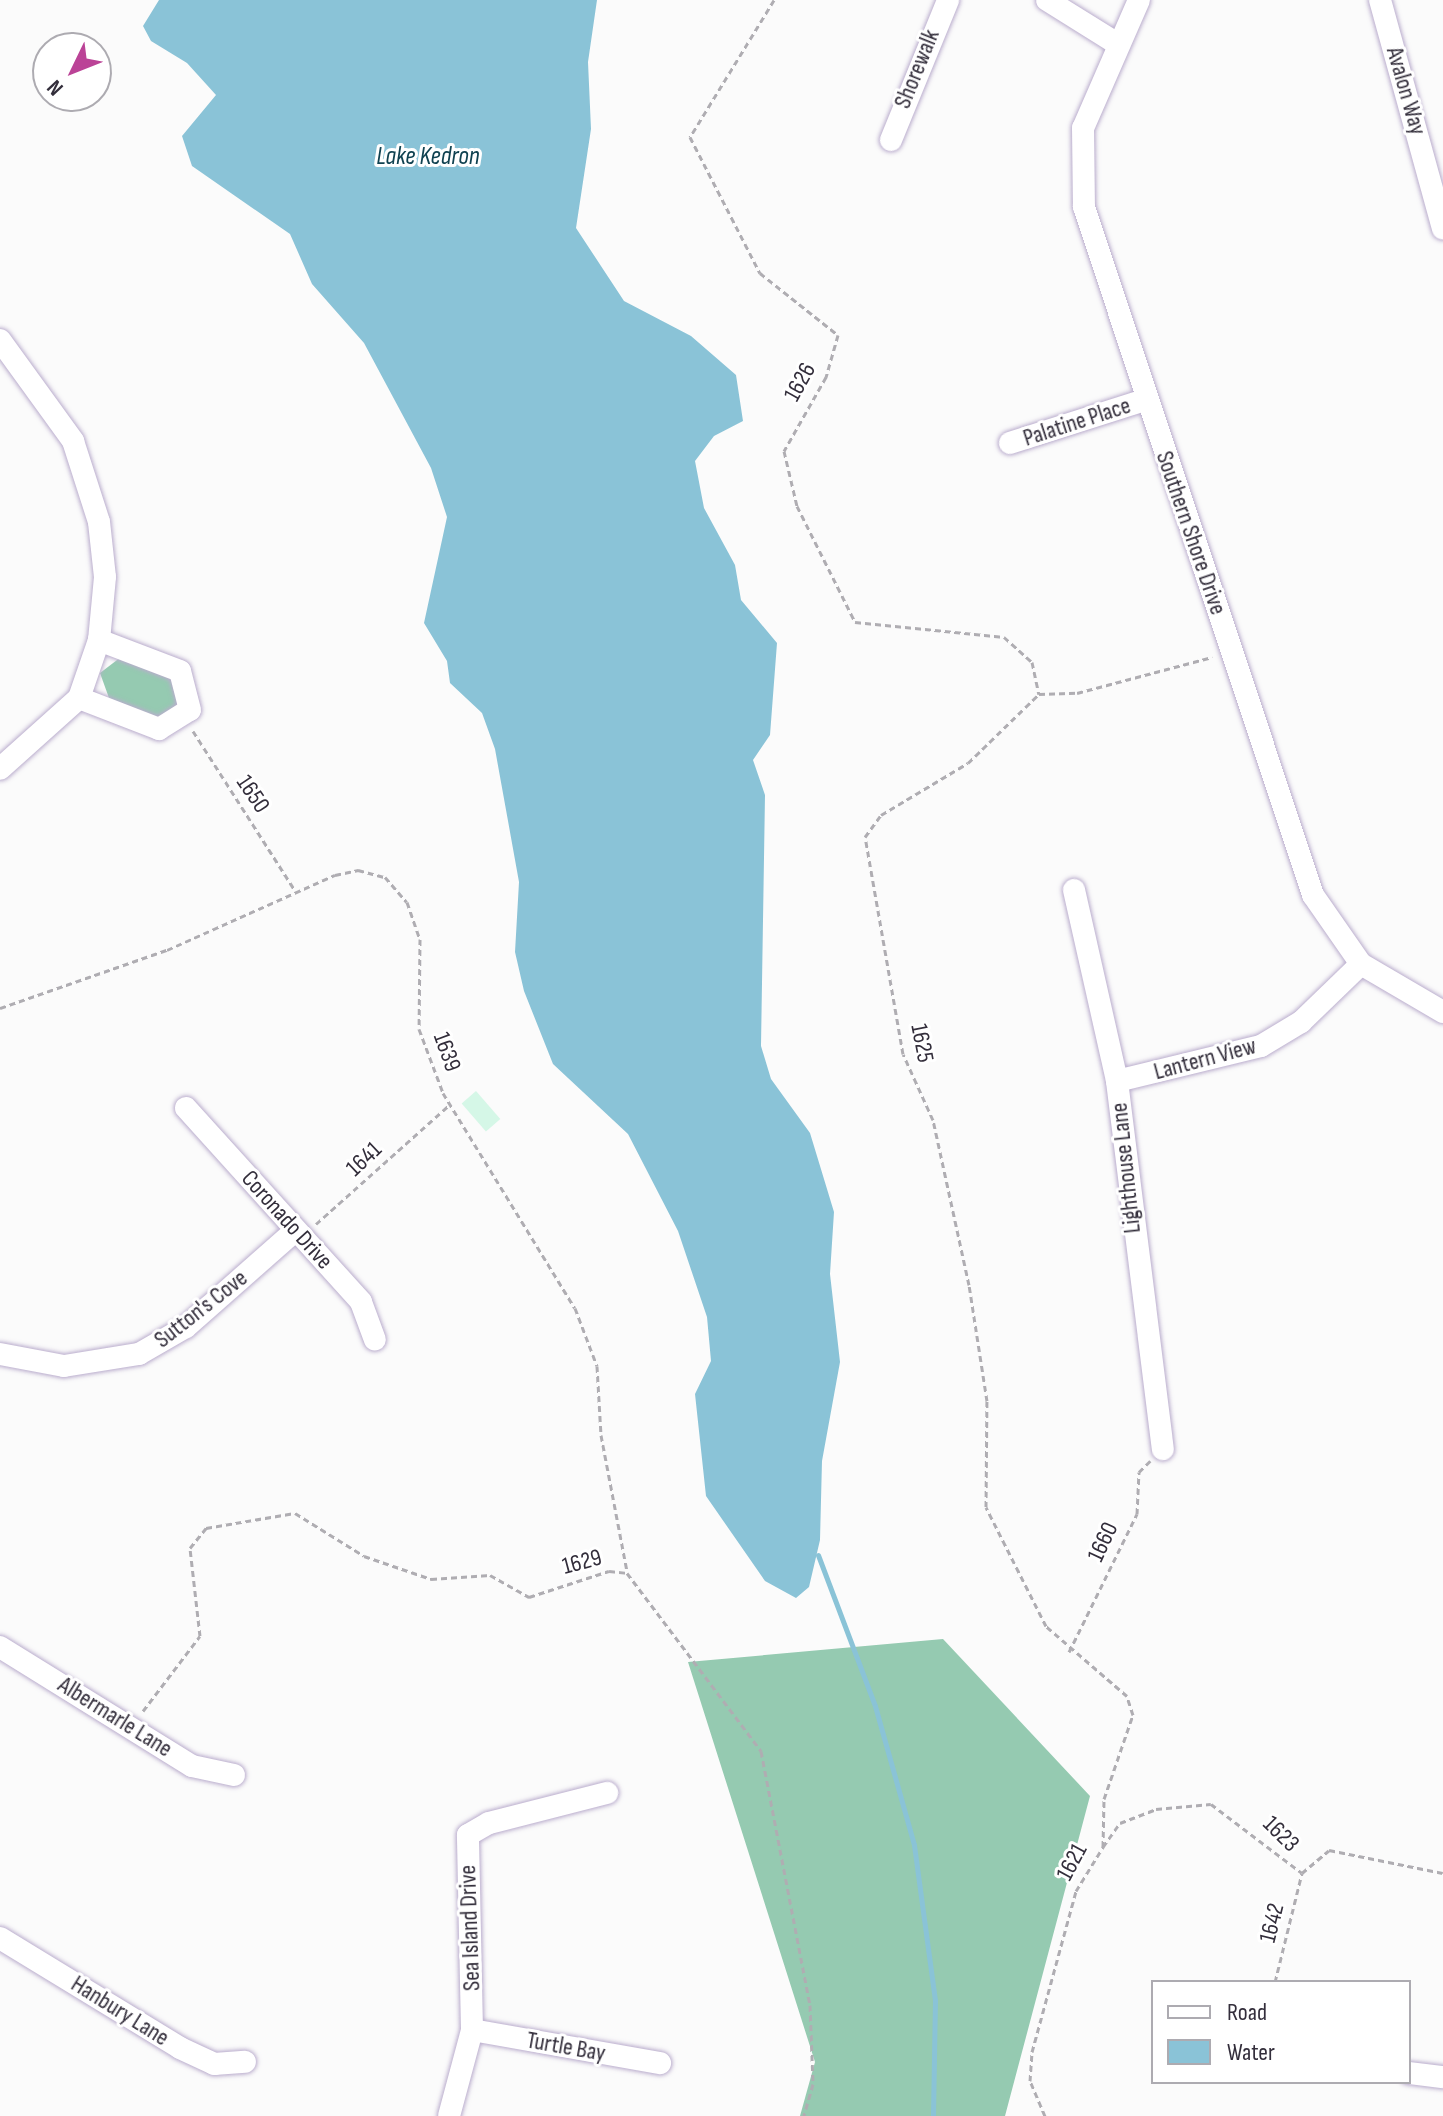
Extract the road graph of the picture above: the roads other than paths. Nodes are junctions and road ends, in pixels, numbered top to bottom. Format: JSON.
{"nodes":[{"id":1,"x":948,"y":0,"type":"edge"},
{"id":2,"x":1047,"y":0,"type":"edge"},
{"id":3,"x":1139,"y":0,"type":"edge"},
{"id":4,"x":1380,"y":0,"type":"edge"},
{"id":5,"x":1116,"y":43,"type":"junction"},
{"id":6,"x":891,"y":140,"type":"dead end"},
{"id":7,"x":1443,"y":228,"type":"edge"},
{"id":8,"x":0,"y":340,"type":"edge"},
{"id":9,"x":1145,"y":400,"type":"junction"},
{"id":10,"x":1010,"y":443,"type":"dead end"},
{"id":11,"x":99,"y":640,"type":"junction"},
{"id":12,"x":79,"y":698,"type":"junction"},
{"id":13,"x":0,"y":769,"type":"edge"},
{"id":14,"x":1074,"y":890,"type":"dead end"},
{"id":15,"x":1361,"y":964,"type":"junction"},
{"id":16,"x":1443,"y":1012,"type":"edge"},
{"id":17,"x":1117,"y":1081,"type":"junction"},
{"id":18,"x":186,"y":1108,"type":"dead end"},
{"id":19,"x":298,"y":1234,"type":"junction"},
{"id":20,"x":375,"y":1340,"type":"dead end"},
{"id":21,"x":0,"y":1354,"type":"edge"},
{"id":22,"x":1163,"y":1449,"type":"road end"},
{"id":23,"x":0,"y":1647,"type":"edge"},
{"id":24,"x":234,"y":1775,"type":"dead end"},
{"id":25,"x":607,"y":1793,"type":"dead end"},
{"id":26,"x":0,"y":1938,"type":"edge"},
{"id":27,"x":472,"y":2030,"type":"junction"},
{"id":28,"x":245,"y":2062,"type":"dead end"},
{"id":29,"x":660,"y":2063,"type":"dead end"},
{"id":30,"x":1411,"y":2073,"type":"edge"},
{"id":31,"x":1443,"y":2077,"type":"edge"},
{"id":32,"x":449,"y":2116,"type":"edge"}],
"edges":[{"from":1,"to":6,"type":"street","name":"Shorewalk"},
{"from":2,"to":5,"type":"street"},
{"from":3,"to":5,"type":"street","name":"Southern Shore Drive"},
{"from":4,"to":7,"type":"street","name":"Avalon Way"},
{"from":5,"to":9,"type":"street","name":"Southern Shore Drive"},
{"from":8,"to":11,"type":"street"},
{"from":9,"to":10,"type":"street","name":"Palatine Place"},
{"from":9,"to":15,"type":"street","name":"Southern Shore Drive"},
{"from":11,"to":12,"type":"street"},
{"from":11,"to":12,"type":"street"},
{"from":12,"to":13,"type":"street"},
{"from":14,"to":17,"type":"street","name":"Lighthouse Lane"},
{"from":15,"to":16,"type":"street","name":"Southern Shore Drive"},
{"from":15,"to":17,"type":"street","name":"Lantern View"},
{"from":17,"to":22,"type":"street","name":"Lighthouse Lane"},
{"from":18,"to":19,"type":"street","name":"Coronado Drive"},
{"from":19,"to":20,"type":"street","name":"Coronado Drive"},
{"from":19,"to":21,"type":"street","name":"Sutton's Cove"},
{"from":23,"to":24,"type":"street","name":"Albermarle Lane"},
{"from":25,"to":27,"type":"street","name":"Sea Island Drive"},
{"from":26,"to":28,"type":"street","name":"Hanbury Lane"},
{"from":27,"to":29,"type":"street","name":"Turtle Bay"},
{"from":27,"to":32,"type":"street","name":"Sea Island Drive"},
{"from":30,"to":31,"type":"street"}]}
